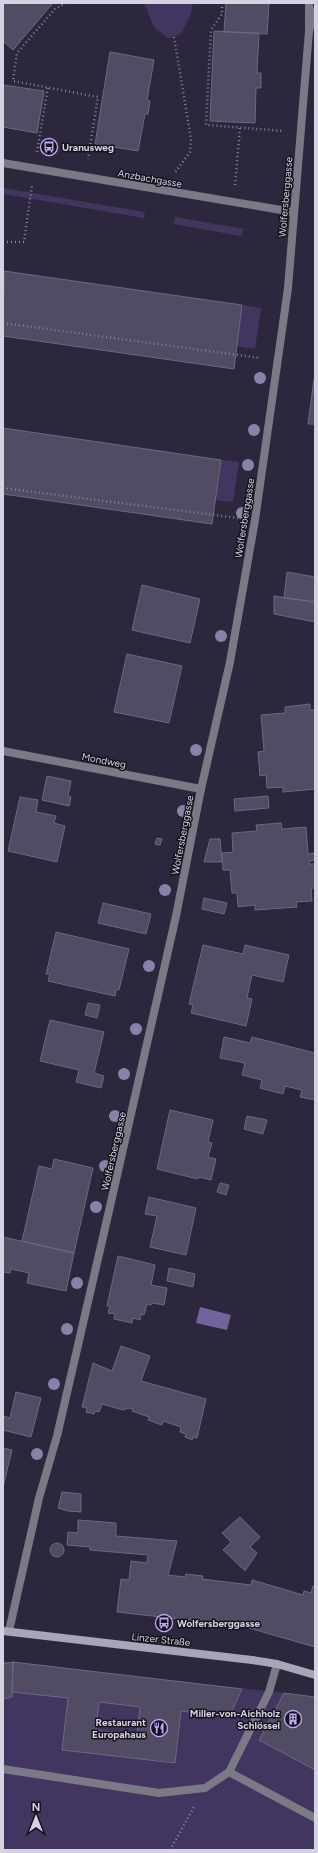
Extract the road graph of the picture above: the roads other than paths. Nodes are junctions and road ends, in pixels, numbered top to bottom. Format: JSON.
{"nodes":[{"id":1,"x":309,"y":3,"type":"edge"},
{"id":2,"x":315,"y":11,"type":"edge"},
{"id":3,"x":309,"y":31,"type":"junction"},
{"id":4,"x":3,"y":163,"type":"edge"},
{"id":5,"x":294,"y":212,"type":"junction"},
{"id":6,"x":3,"y":751,"type":"edge"},
{"id":7,"x":201,"y":789,"type":"junction"},
{"id":8,"x":6,"y":1631,"type":"edge"},
{"id":9,"x":278,"y":1664,"type":"junction"},
{"id":10,"x":315,"y":1675,"type":"edge"},
{"id":11,"x":3,"y":1769,"type":"edge"},
{"id":12,"x":229,"y":1772,"type":"junction"},
{"id":13,"x":315,"y":1818,"type":"edge"}],
"edges":[{"from":1,"to":3,"type":"street","name":"Wolfersberggasse"},
{"from":2,"to":3,"type":"street","name":"Wolfersberggasse"},
{"from":3,"to":5,"type":"street","name":"Wolfersberggasse"},
{"from":4,"to":5,"type":"street","name":"Anzbachgasse"},
{"from":5,"to":7,"type":"street","name":"Wolfersberggasse"},
{"from":6,"to":7,"type":"street","name":"Mondweg"},
{"from":7,"to":8,"type":"street","name":"Wolfersberggasse"},
{"from":8,"to":9,"type":"main road","name":"Linzer Straße"},
{"from":9,"to":10,"type":"main road","name":"Linzer Straße"},
{"from":9,"to":12,"type":"street"},
{"from":11,"to":12,"type":"street"},
{"from":12,"to":13,"type":"street"}]}
